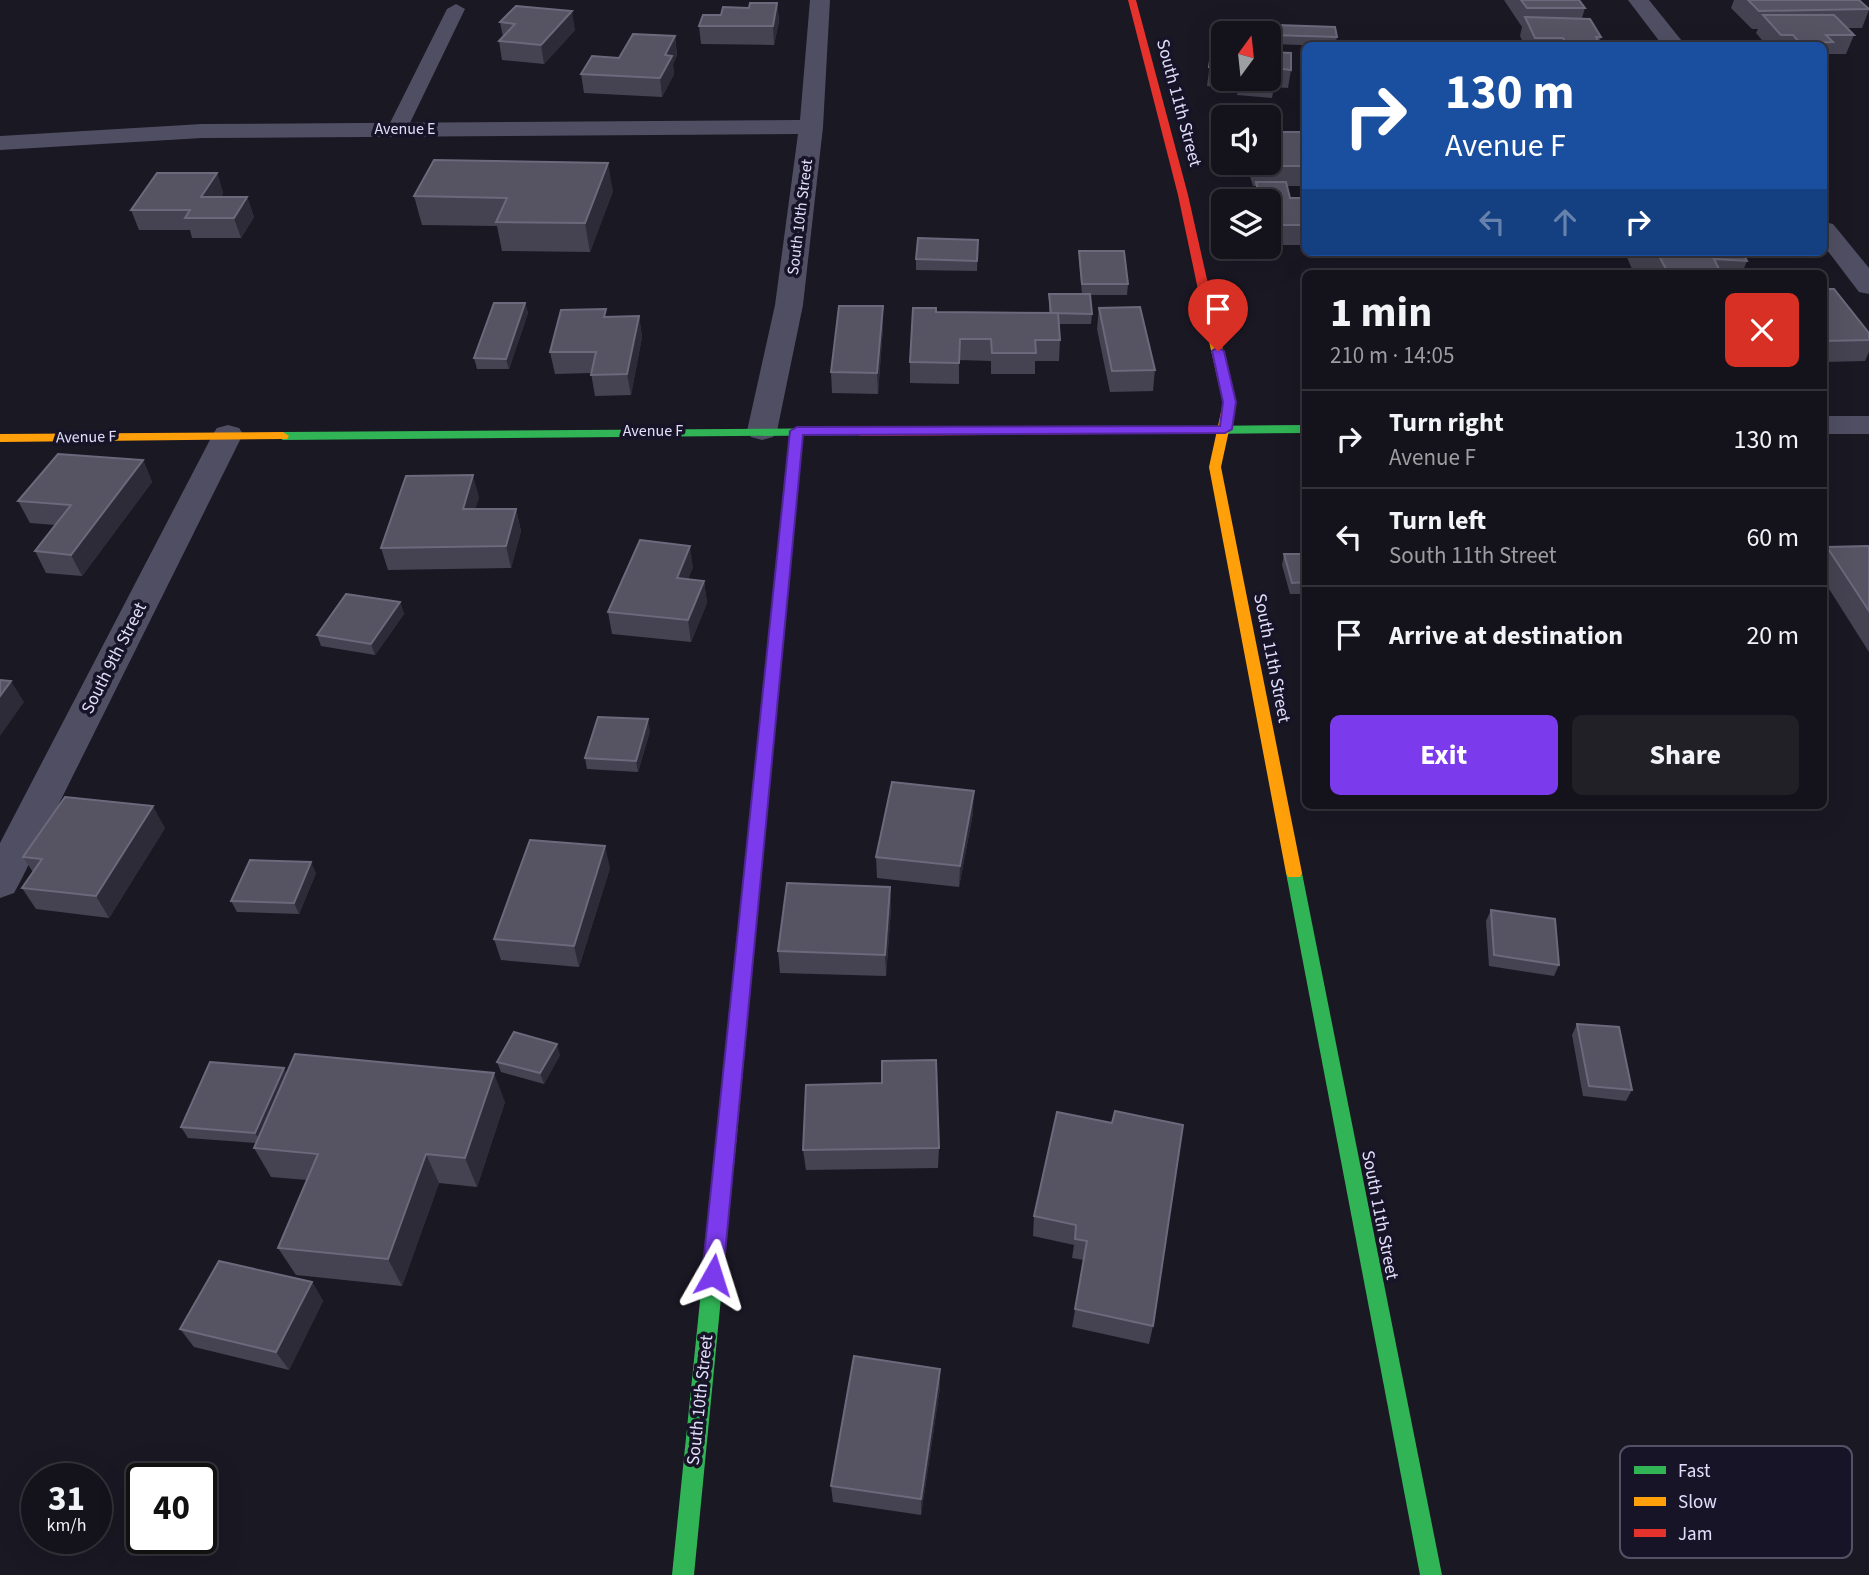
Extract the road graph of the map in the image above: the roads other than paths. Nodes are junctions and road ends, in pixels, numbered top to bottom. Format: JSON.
{"nodes":[{"id":1,"x":820,"y":0,"type":"edge"},
{"id":2,"x":1132,"y":0,"type":"edge"},
{"id":3,"x":1639,"y":0,"type":"edge"},
{"id":4,"x":456,"y":9,"type":"dead end"},
{"id":5,"x":1672,"y":42,"type":"edge"},
{"id":6,"x":811,"y":127,"type":"junction"},
{"id":7,"x":397,"y":129,"type":"junction"},
{"id":8,"x":0,"y":143,"type":"edge"},
{"id":9,"x":1827,"y":234,"type":"edge"},
{"id":10,"x":1869,"y":286,"type":"edge"},
{"id":11,"x":1827,"y":425,"type":"edge"},
{"id":12,"x":1869,"y":425,"type":"edge"},
{"id":13,"x":1225,"y":429,"type":"junction"},
{"id":14,"x":1302,"y":429,"type":"edge"},
{"id":15,"x":762,"y":431,"type":"junction"},
{"id":16,"x":797,"y":431,"type":"junction"},
{"id":17,"x":228,"y":435,"type":"junction"},
{"id":18,"x":0,"y":438,"type":"edge"},
{"id":19,"x":0,"y":882,"type":"edge"},
{"id":20,"x":683,"y":1575,"type":"edge"},
{"id":21,"x":1431,"y":1575,"type":"edge"}],
"edges":[{"from":1,"to":6,"type":"street","name":"South 10th Street"},
{"from":2,"to":13,"type":"street","name":"South 11th Street"},
{"from":3,"to":5,"type":"street"},
{"from":4,"to":7,"type":"lane"},
{"from":6,"to":7,"type":"street","name":"Avenue E"},
{"from":6,"to":15,"type":"street","name":"South 10th Street"},
{"from":7,"to":8,"type":"street","name":"Avenue E"},
{"from":9,"to":10,"type":"street"},
{"from":11,"to":12,"type":"street"},
{"from":13,"to":14,"type":"street","name":"Avenue F"},
{"from":13,"to":16,"type":"street","name":"Avenue F"},
{"from":13,"to":21,"type":"street","name":"South 11th Street"},
{"from":15,"to":16,"type":"street","name":"Avenue F"},
{"from":15,"to":17,"type":"street","name":"Avenue F"},
{"from":16,"to":20,"type":"street","name":"South 10th Street"},
{"from":17,"to":18,"type":"street","name":"Avenue F"},
{"from":17,"to":19,"type":"street","name":"South 9th Street"}]}
